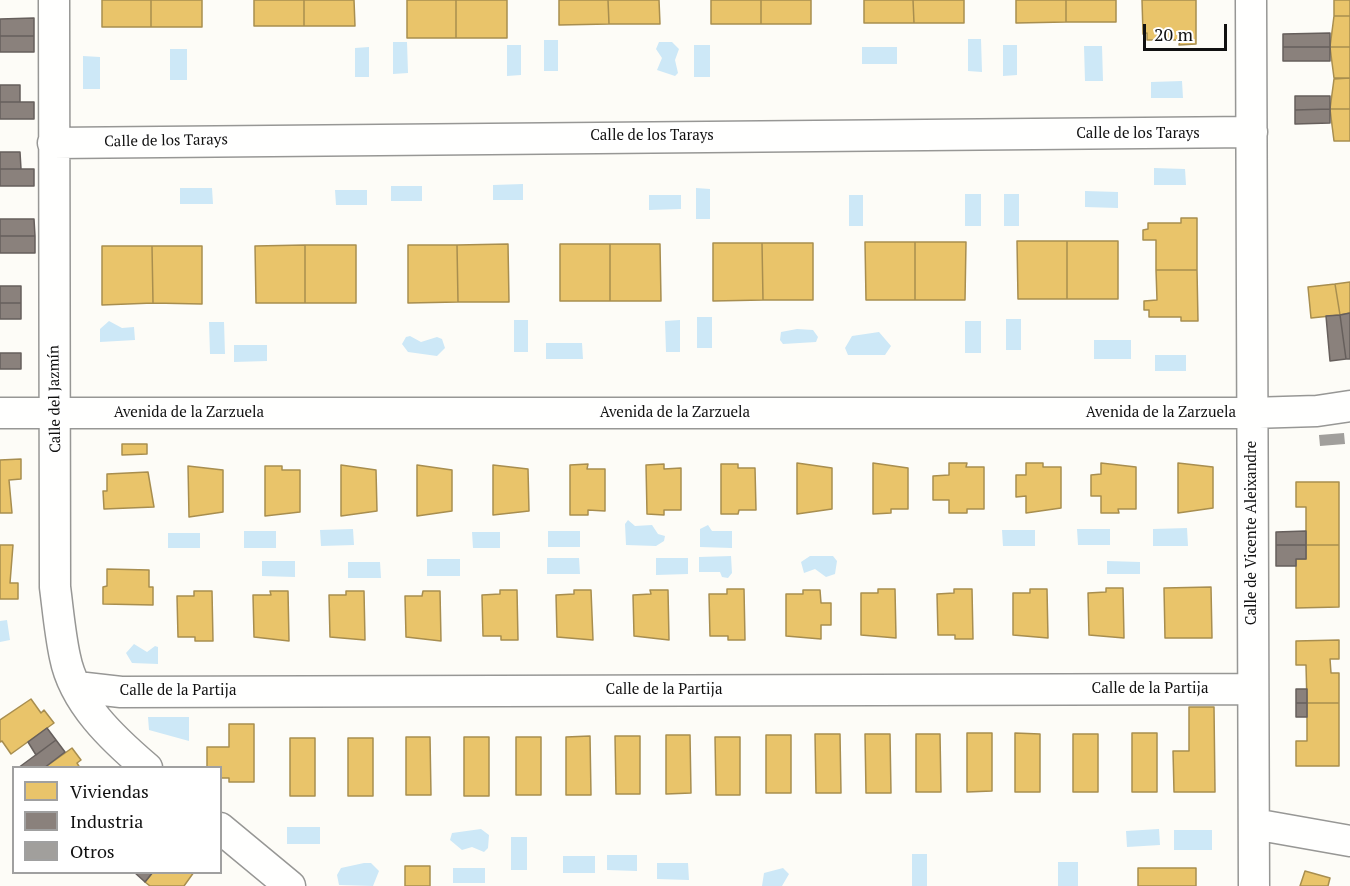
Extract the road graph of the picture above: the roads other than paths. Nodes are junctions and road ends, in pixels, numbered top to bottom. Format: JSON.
{"nodes":[{"id":1,"x":54,"y":0,"type":"edge"},
{"id":2,"x":1251,"y":0,"type":"edge"},
{"id":3,"x":1252,"y":132,"type":"junction"},
{"id":4,"x":53,"y":143,"type":"junction"},
{"id":5,"x":1350,"y":406,"type":"edge"},
{"id":6,"x":56,"y":412,"type":"junction"},
{"id":7,"x":0,"y":413,"type":"edge"},
{"id":8,"x":1251,"y":413,"type":"junction"},
{"id":9,"x":77,"y":687,"type":"junction"},
{"id":10,"x":1252,"y":689,"type":"junction"},
{"id":11,"x":145,"y":766,"type":"edge"},
{"id":12,"x":1254,"y":824,"type":"junction"},
{"id":13,"x":222,"y":830,"type":"edge"},
{"id":14,"x":1350,"y":841,"type":"edge"},
{"id":15,"x":291,"y":886,"type":"edge"},
{"id":16,"x":1254,"y":886,"type":"edge"}],
"edges":[{"from":1,"to":4,"type":"street","name":"Calle del Jazmín"},
{"from":2,"to":3,"type":"street","name":"Calle de Vicente Aleixandre"},
{"from":3,"to":4,"type":"street","name":"Calle de los Tarays"},
{"from":3,"to":8,"type":"street","name":"Calle de Vicente Aleixandre"},
{"from":4,"to":6,"type":"street","name":"Calle del Jazmín"},
{"from":5,"to":8,"type":"street","name":"Avenida de la Zarzuela"},
{"from":6,"to":7,"type":"street","name":"Avenida de la Zarzuela"},
{"from":6,"to":8,"type":"street","name":"Avenida de la Zarzuela"},
{"from":6,"to":9,"type":"street","name":"Calle del Jazmín"},
{"from":8,"to":10,"type":"street","name":"Calle de Vicente Aleixandre"},
{"from":9,"to":10,"type":"street","name":"Calle de la Partija"},
{"from":9,"to":11,"type":"street","name":"Calle del Jazmín"},
{"from":10,"to":12,"type":"street","name":"Calle de Vicente Aleixandre"},
{"from":12,"to":14,"type":"street"},
{"from":12,"to":16,"type":"street","name":"Calle de Vicente Aleixandre"},
{"from":13,"to":15,"type":"street"}]}
